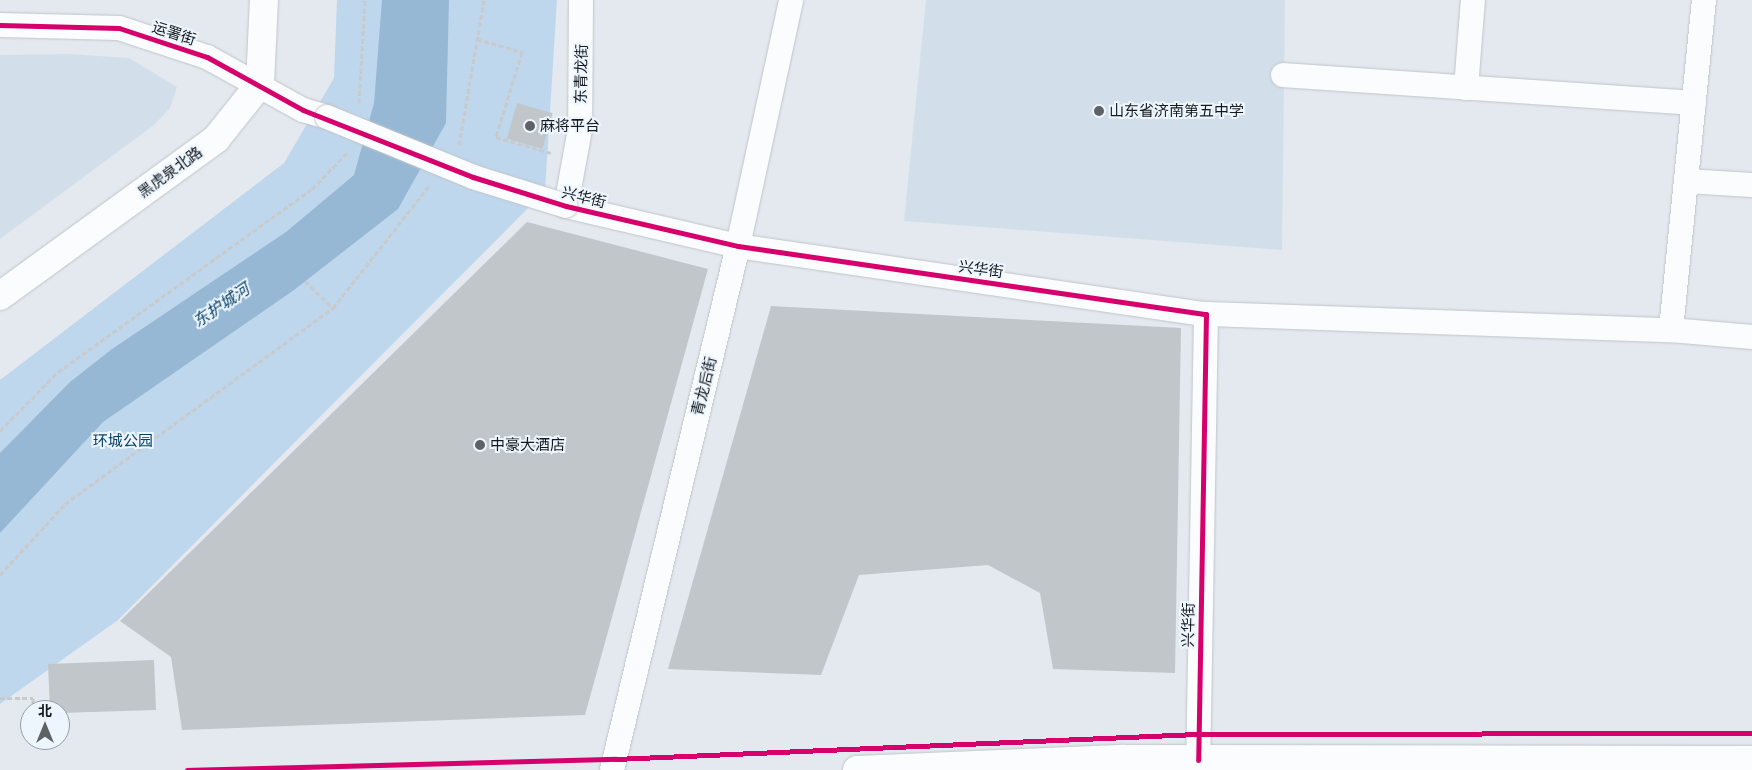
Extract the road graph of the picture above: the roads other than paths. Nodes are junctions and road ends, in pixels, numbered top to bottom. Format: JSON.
{"nodes":[{"id":1,"x":264,"y":0,"type":"edge"},
{"id":2,"x":581,"y":0,"type":"edge"},
{"id":3,"x":791,"y":0,"type":"edge"},
{"id":4,"x":1473,"y":0,"type":"edge"},
{"id":5,"x":1704,"y":0,"type":"edge"},
{"id":6,"x":0,"y":25,"type":"edge"},
{"id":7,"x":1284,"y":75,"type":"dead end"},
{"id":8,"x":260,"y":84,"type":"junction"},
{"id":9,"x":1466,"y":88,"type":"junction"},
{"id":10,"x":1694,"y":103,"type":"junction"},
{"id":11,"x":327,"y":117,"type":"joint"},
{"id":12,"x":1686,"y":181,"type":"junction"},
{"id":13,"x":1752,"y":185,"type":"edge"},
{"id":14,"x":566,"y":206,"type":"junction"},
{"id":15,"x":738,"y":246,"type":"junction"},
{"id":16,"x":0,"y":296,"type":"edge"},
{"id":17,"x":1206,"y":314,"type":"junction"},
{"id":18,"x":1671,"y":330,"type":"junction"},
{"id":19,"x":1752,"y":337,"type":"edge"},
{"id":20,"x":1198,"y":760,"type":"junction"},
{"id":21,"x":1752,"y":760,"type":"edge"},
{"id":22,"x":612,"y":770,"type":"edge"},
{"id":23,"x":857,"y":770,"type":"edge"}],
"edges":[{"from":1,"to":8,"type":"main road"},
{"from":2,"to":14,"type":"street","name":"东青龙街"},
{"from":3,"to":15,"type":"street","name":"青龙后街"},
{"from":4,"to":9,"type":"street"},
{"from":5,"to":10,"type":"street"},
{"from":6,"to":8,"type":"street","name":"运署街"},
{"from":7,"to":9,"type":"street"},
{"from":8,"to":11,"type":"street","name":"运署街"},
{"from":8,"to":16,"type":"main road","name":"黑虎泉北路"},
{"from":9,"to":10,"type":"street"},
{"from":10,"to":12,"type":"street"},
{"from":11,"to":14,"type":"street","name":"兴华街","bridge":true},
{"from":12,"to":13,"type":"street"},
{"from":12,"to":18,"type":"street"},
{"from":14,"to":15,"type":"street","name":"兴华街"},
{"from":15,"to":17,"type":"street","name":"兴华街"},
{"from":15,"to":22,"type":"street","name":"青龙后街"},
{"from":17,"to":18,"type":"street"},
{"from":17,"to":20,"type":"street","name":"兴华街"},
{"from":18,"to":19,"type":"street"},
{"from":20,"to":21,"type":"main road"},
{"from":20,"to":23,"type":"main road"}]}
